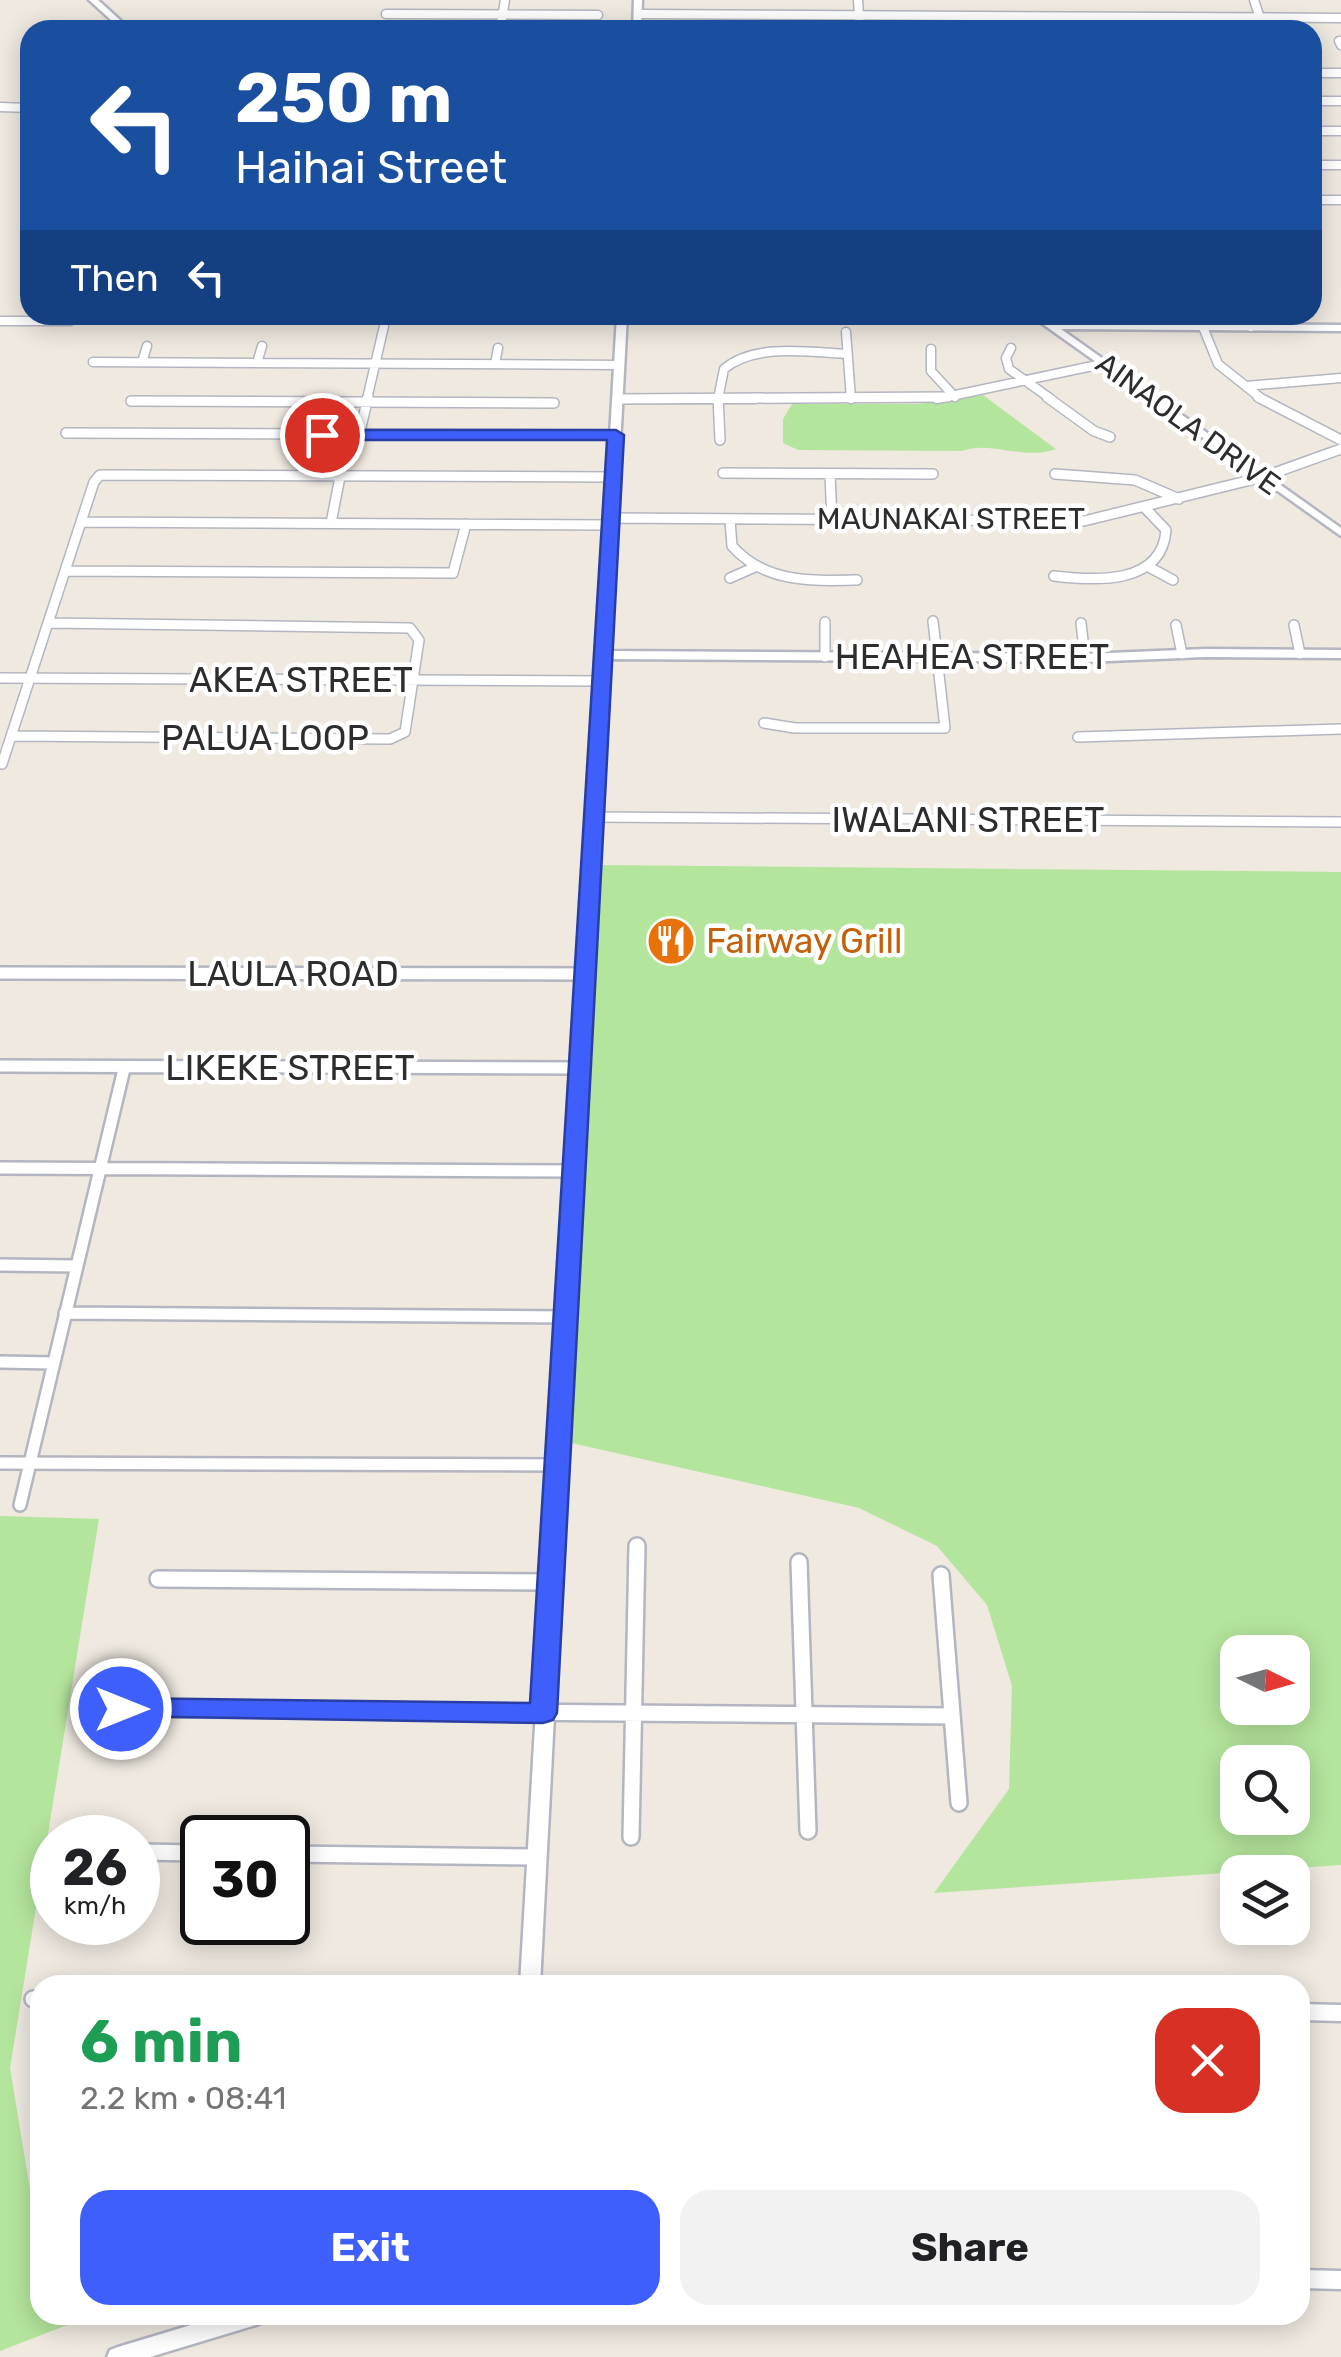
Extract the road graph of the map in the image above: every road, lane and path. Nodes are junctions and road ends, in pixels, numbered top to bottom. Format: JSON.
{"nodes":[{"id":1,"x":94,"y":0,"type":"edge"},
{"id":2,"x":504,"y":0,"type":"edge"},
{"id":3,"x":638,"y":0,"type":"edge"},
{"id":4,"x":858,"y":0,"type":"edge"},
{"id":5,"x":1254,"y":0,"type":"edge"},
{"id":6,"x":386,"y":14,"type":"dead end"},
{"id":7,"x":502,"y":14,"type":"junction"},
{"id":8,"x":638,"y":14,"type":"junction"},
{"id":9,"x":598,"y":15,"type":"dead end"},
{"id":10,"x":858,"y":16,"type":"junction"},
{"id":11,"x":1259,"y":17,"type":"junction"},
{"id":12,"x":1341,"y":18,"type":"edge"},
{"id":13,"x":116,"y":20,"type":"edge"},
{"id":14,"x":501,"y":20,"type":"edge"},
{"id":15,"x":638,"y":20,"type":"edge"},
{"id":16,"x":859,"y":20,"type":"edge"},
{"id":17,"x":1260,"y":20,"type":"edge"},
{"id":18,"x":622,"y":325,"type":"edge"},
{"id":19,"x":384,"y":326,"type":"dead end"},
{"id":20,"x":1052,"y":326,"type":"joint"},
{"id":21,"x":1251,"y":327,"type":"joint"},
{"id":22,"x":1203,"y":328,"type":"junction"},
{"id":23,"x":1341,"y":328,"type":"edge"},
{"id":24,"x":846,"y":332,"type":"dead end"},
{"id":25,"x":147,"y":346,"type":"dead end"},
{"id":26,"x":262,"y":346,"type":"dead end"},
{"id":27,"x":498,"y":348,"type":"dead end"},
{"id":28,"x":1011,"y":348,"type":"dead end"},
{"id":29,"x":931,"y":349,"type":"dead end"},
{"id":30,"x":847,"y":354,"type":"junction"},
{"id":31,"x":92,"y":362,"type":"dead end"},
{"id":32,"x":142,"y":362,"type":"junction"},
{"id":33,"x":258,"y":363,"type":"junction"},
{"id":34,"x":376,"y":364,"type":"junction"},
{"id":35,"x":496,"y":364,"type":"junction"},
{"id":36,"x":1102,"y":364,"type":"junction"},
{"id":37,"x":620,"y":365,"type":"junction"},
{"id":38,"x":1341,"y":378,"type":"edge"},
{"id":39,"x":1022,"y":380,"type":"junction"},
{"id":40,"x":1246,"y":386,"type":"junction"},
{"id":41,"x":956,"y":397,"type":"junction"},
{"id":42,"x":618,"y":399,"type":"junction"},
{"id":43,"x":720,"y":399,"type":"junction"},
{"id":44,"x":851,"y":400,"type":"junction"},
{"id":45,"x":131,"y":402,"type":"dead end"},
{"id":46,"x":368,"y":403,"type":"junction"},
{"id":47,"x":554,"y":403,"type":"dead end"},
{"id":48,"x":66,"y":433,"type":"dead end"},
{"id":49,"x":616,"y":435,"type":"junction"},
{"id":50,"x":359,"y":436,"type":"junction"},
{"id":51,"x":1110,"y":437,"type":"dead end"},
{"id":52,"x":720,"y":440,"type":"dead end"},
{"id":53,"x":1341,"y":440,"type":"edge"},
{"id":54,"x":1341,"y":449,"type":"edge"},
{"id":55,"x":722,"y":473,"type":"dead end"},
{"id":56,"x":830,"y":474,"type":"junction"},
{"id":57,"x":933,"y":474,"type":"dead end"},
{"id":58,"x":1055,"y":474,"type":"dead end"},
{"id":59,"x":340,"y":476,"type":"junction"},
{"id":60,"x":614,"y":477,"type":"junction"},
{"id":61,"x":1263,"y":478,"type":"junction"},
{"id":62,"x":1179,"y":498,"type":"junction"},
{"id":63,"x":1145,"y":508,"type":"junction"},
{"id":64,"x":730,"y":520,"type":"junction"},
{"id":65,"x":832,"y":520,"type":"junction"},
{"id":66,"x":611,"y":521,"type":"junction"},
{"id":67,"x":81,"y":522,"type":"junction"},
{"id":68,"x":331,"y":523,"type":"junction"},
{"id":69,"x":466,"y":524,"type":"junction"},
{"id":70,"x":1341,"y":533,"type":"edge"},
{"id":71,"x":1147,"y":566,"type":"junction"},
{"id":72,"x":754,"y":567,"type":"junction"},
{"id":73,"x":66,"y":572,"type":"junction"},
{"id":74,"x":1054,"y":576,"type":"dead end"},
{"id":75,"x":730,"y":578,"type":"dead end"},
{"id":76,"x":857,"y":580,"type":"dead end"},
{"id":77,"x":1173,"y":580,"type":"dead end"},
{"id":78,"x":825,"y":622,"type":"dead end"},
{"id":79,"x":933,"y":622,"type":"dead end"},
{"id":80,"x":1081,"y":622,"type":"dead end"},
{"id":81,"x":50,"y":623,"type":"junction"},
{"id":82,"x":1176,"y":625,"type":"dead end"},
{"id":83,"x":1294,"y":625,"type":"dead end"},
{"id":84,"x":1182,"y":654,"type":"junction"},
{"id":85,"x":1300,"y":654,"type":"junction"},
{"id":86,"x":1341,"y":654,"type":"edge"},
{"id":87,"x":604,"y":655,"type":"junction"},
{"id":88,"x":825,"y":657,"type":"junction"},
{"id":89,"x":937,"y":657,"type":"junction"},
{"id":90,"x":1085,"y":658,"type":"junction"},
{"id":91,"x":0,"y":678,"type":"edge"},
{"id":92,"x":32,"y":678,"type":"junction"},
{"id":93,"x":413,"y":680,"type":"junction"},
{"id":94,"x":602,"y":681,"type":"junction"},
{"id":95,"x":764,"y":723,"type":"dead end"},
{"id":96,"x":1341,"y":730,"type":"edge"},
{"id":97,"x":13,"y":736,"type":"junction"},
{"id":98,"x":1078,"y":738,"type":"dead end"},
{"id":99,"x":2,"y":764,"type":"edge"},
{"id":100,"x":595,"y":817,"type":"junction"},
{"id":101,"x":1341,"y":822,"type":"edge"},
{"id":102,"x":0,"y":973,"type":"edge"},
{"id":103,"x":586,"y":974,"type":"junction"},
{"id":104,"x":0,"y":1066,"type":"edge"},
{"id":105,"x":124,"y":1068,"type":"junction"},
{"id":106,"x":581,"y":1068,"type":"junction"},
{"id":107,"x":0,"y":1168,"type":"edge"},
{"id":108,"x":100,"y":1170,"type":"junction"},
{"id":109,"x":574,"y":1171,"type":"junction"},
{"id":110,"x":0,"y":1265,"type":"edge"},
{"id":111,"x":77,"y":1266,"type":"junction"},
{"id":112,"x":65,"y":1314,"type":"junction"},
{"id":113,"x":566,"y":1317,"type":"junction"},
{"id":114,"x":0,"y":1362,"type":"edge"},
{"id":115,"x":54,"y":1363,"type":"junction"},
{"id":116,"x":0,"y":1463,"type":"edge"},
{"id":117,"x":30,"y":1464,"type":"junction"},
{"id":118,"x":558,"y":1466,"type":"junction"},
{"id":119,"x":20,"y":1505,"type":"dead end"},
{"id":120,"x":637,"y":1546,"type":"dead end"},
{"id":121,"x":800,"y":1562,"type":"dead end"},
{"id":122,"x":942,"y":1575,"type":"dead end"},
{"id":123,"x":158,"y":1578,"type":"dead end"},
{"id":124,"x":553,"y":1582,"type":"junction"},
{"id":125,"x":83,"y":1708,"type":"dead end"},
{"id":126,"x":543,"y":1713,"type":"junction"},
{"id":127,"x":634,"y":1714,"type":"junction"},
{"id":128,"x":806,"y":1715,"type":"junction"},
{"id":129,"x":951,"y":1716,"type":"junction"},
{"id":130,"x":958,"y":1803,"type":"dead end"},
{"id":131,"x":808,"y":1831,"type":"dead end"},
{"id":132,"x":631,"y":1837,"type":"dead end"},
{"id":133,"x":310,"y":1854,"type":"edge"},
{"id":134,"x":536,"y":1858,"type":"junction"},
{"id":135,"x":530,"y":1975,"type":"edge"},
{"id":136,"x":1310,"y":2012,"type":"edge"},
{"id":137,"x":1341,"y":2013,"type":"edge"},
{"id":138,"x":1310,"y":2279,"type":"edge"},
{"id":139,"x":1341,"y":2280,"type":"edge"},
{"id":140,"x":223,"y":2325,"type":"edge"},
{"id":141,"x":118,"y":2357,"type":"edge"}],
"edges":[{"from":1,"to":13,"type":"street"},
{"from":2,"to":7,"type":"street"},
{"from":3,"to":8,"type":"street"},
{"from":4,"to":10,"type":"street"},
{"from":5,"to":11,"type":"street"},
{"from":6,"to":7,"type":"street"},
{"from":7,"to":9,"type":"street"},
{"from":7,"to":14,"type":"street"},
{"from":8,"to":10,"type":"street"},
{"from":8,"to":15,"type":"street"},
{"from":10,"to":11,"type":"street"},
{"from":10,"to":16,"type":"street"},
{"from":11,"to":12,"type":"street"},
{"from":11,"to":17,"type":"street"},
{"from":18,"to":37,"type":"street"},
{"from":19,"to":34,"type":"street"},
{"from":20,"to":22,"type":"street"},
{"from":20,"to":36,"type":"street","name":"AINAOLA DRIVE"},
{"from":21,"to":22,"type":"street"},
{"from":21,"to":23,"type":"street"},
{"from":22,"to":40,"type":"street"},
{"from":24,"to":30,"type":"street"},
{"from":25,"to":32,"type":"street"},
{"from":26,"to":33,"type":"street"},
{"from":27,"to":35,"type":"street"},
{"from":28,"to":39,"type":"street"},
{"from":29,"to":41,"type":"street"},
{"from":30,"to":43,"type":"street"},
{"from":30,"to":44,"type":"street"},
{"from":31,"to":32,"type":"street"},
{"from":32,"to":33,"type":"street"},
{"from":33,"to":34,"type":"street"},
{"from":34,"to":35,"type":"street"},
{"from":34,"to":46,"type":"street"},
{"from":35,"to":37,"type":"street"},
{"from":36,"to":39,"type":"street"},
{"from":36,"to":61,"type":"street","name":"AINAOLA DRIVE"},
{"from":37,"to":42,"type":"street"},
{"from":38,"to":40,"type":"street"},
{"from":39,"to":41,"type":"street"},
{"from":39,"to":51,"type":"street"},
{"from":40,"to":53,"type":"street"},
{"from":41,"to":44,"type":"street"},
{"from":42,"to":43,"type":"street"},
{"from":42,"to":49,"type":"street"},
{"from":43,"to":44,"type":"street"},
{"from":43,"to":52,"type":"street"},
{"from":45,"to":46,"type":"street"},
{"from":46,"to":47,"type":"street"},
{"from":46,"to":50,"type":"street"},
{"from":48,"to":50,"type":"street"},
{"from":49,"to":50,"type":"street"},
{"from":49,"to":60,"type":"street"},
{"from":54,"to":61,"type":"street","name":"MAUNAKAI STREET"},
{"from":55,"to":56,"type":"street"},
{"from":56,"to":57,"type":"street"},
{"from":56,"to":65,"type":"street"},
{"from":58,"to":62,"type":"street"},
{"from":59,"to":60,"type":"street"},
{"from":59,"to":67,"type":"street"},
{"from":59,"to":68,"type":"street"},
{"from":60,"to":66,"type":"street"},
{"from":61,"to":62,"type":"street","name":"MAUNAKAI STREET"},
{"from":61,"to":70,"type":"street","name":"AINAOLA DRIVE"},
{"from":62,"to":63,"type":"street","name":"MAUNAKAI STREET"},
{"from":63,"to":65,"type":"street","name":"MAUNAKAI STREET"},
{"from":63,"to":71,"type":"street"},
{"from":64,"to":65,"type":"street","name":"MAUNAKAI STREET"},
{"from":64,"to":66,"type":"street","name":"MAUNAKAI STREET"},
{"from":64,"to":72,"type":"street"},
{"from":66,"to":69,"type":"street","name":"MAUNAKAI STREET"},
{"from":66,"to":87,"type":"street"},
{"from":67,"to":68,"type":"street","name":"MAUNAKAI STREET"},
{"from":67,"to":73,"type":"street"},
{"from":68,"to":69,"type":"street","name":"MAUNAKAI STREET"},
{"from":69,"to":73,"type":"street"},
{"from":71,"to":74,"type":"street"},
{"from":71,"to":77,"type":"street"},
{"from":72,"to":75,"type":"street"},
{"from":72,"to":76,"type":"street"},
{"from":73,"to":81,"type":"street"},
{"from":78,"to":88,"type":"street"},
{"from":79,"to":89,"type":"street"},
{"from":80,"to":90,"type":"street"},
{"from":81,"to":92,"type":"street"},
{"from":81,"to":93,"type":"street","name":"PALUA LOOP"},
{"from":82,"to":84,"type":"street"},
{"from":83,"to":85,"type":"street"},
{"from":84,"to":85,"type":"street","name":"HEAHEA STREET"},
{"from":84,"to":90,"type":"street","name":"HEAHEA STREET"},
{"from":85,"to":86,"type":"street","name":"HEAHEA STREET"},
{"from":87,"to":88,"type":"street","name":"HEAHEA STREET"},
{"from":87,"to":94,"type":"street"},
{"from":88,"to":89,"type":"street","name":"HEAHEA STREET"},
{"from":89,"to":90,"type":"street","name":"HEAHEA STREET"},
{"from":89,"to":95,"type":"street"},
{"from":91,"to":92,"type":"street","name":"AKEA STREET"},
{"from":92,"to":93,"type":"street","name":"AKEA STREET"},
{"from":92,"to":97,"type":"street"},
{"from":93,"to":94,"type":"street","name":"AKEA STREET"},
{"from":93,"to":97,"type":"street","name":"PALUA LOOP"},
{"from":94,"to":100,"type":"street"},
{"from":96,"to":98,"type":"street"},
{"from":97,"to":99,"type":"street"},
{"from":100,"to":101,"type":"street","name":"IWALANI STREET"},
{"from":100,"to":103,"type":"street"},
{"from":102,"to":103,"type":"street","name":"LAULA ROAD"},
{"from":103,"to":106,"type":"street"},
{"from":104,"to":105,"type":"street","name":"LIKEKE STREET"},
{"from":105,"to":106,"type":"street","name":"LIKEKE STREET"},
{"from":105,"to":108,"type":"street"},
{"from":106,"to":109,"type":"street"},
{"from":107,"to":108,"type":"street"},
{"from":108,"to":109,"type":"street"},
{"from":108,"to":111,"type":"street"},
{"from":109,"to":113,"type":"street"},
{"from":110,"to":111,"type":"street"},
{"from":111,"to":112,"type":"street"},
{"from":112,"to":113,"type":"street"},
{"from":112,"to":115,"type":"street"},
{"from":113,"to":118,"type":"street"},
{"from":114,"to":115,"type":"street"},
{"from":115,"to":117,"type":"street"},
{"from":116,"to":117,"type":"street"},
{"from":117,"to":118,"type":"street"},
{"from":117,"to":119,"type":"street"},
{"from":118,"to":124,"type":"street"},
{"from":120,"to":127,"type":"street"},
{"from":121,"to":128,"type":"street"},
{"from":122,"to":129,"type":"street"},
{"from":123,"to":124,"type":"street"},
{"from":124,"to":126,"type":"street"},
{"from":125,"to":126,"type":"street"},
{"from":126,"to":127,"type":"street"},
{"from":126,"to":134,"type":"street"},
{"from":127,"to":128,"type":"street"},
{"from":127,"to":132,"type":"street"},
{"from":128,"to":129,"type":"street"},
{"from":128,"to":131,"type":"street"},
{"from":129,"to":130,"type":"street"},
{"from":133,"to":134,"type":"street"},
{"from":134,"to":135,"type":"street"},
{"from":136,"to":137,"type":"street"},
{"from":138,"to":139,"type":"street"},
{"from":140,"to":141,"type":"street"}]}
